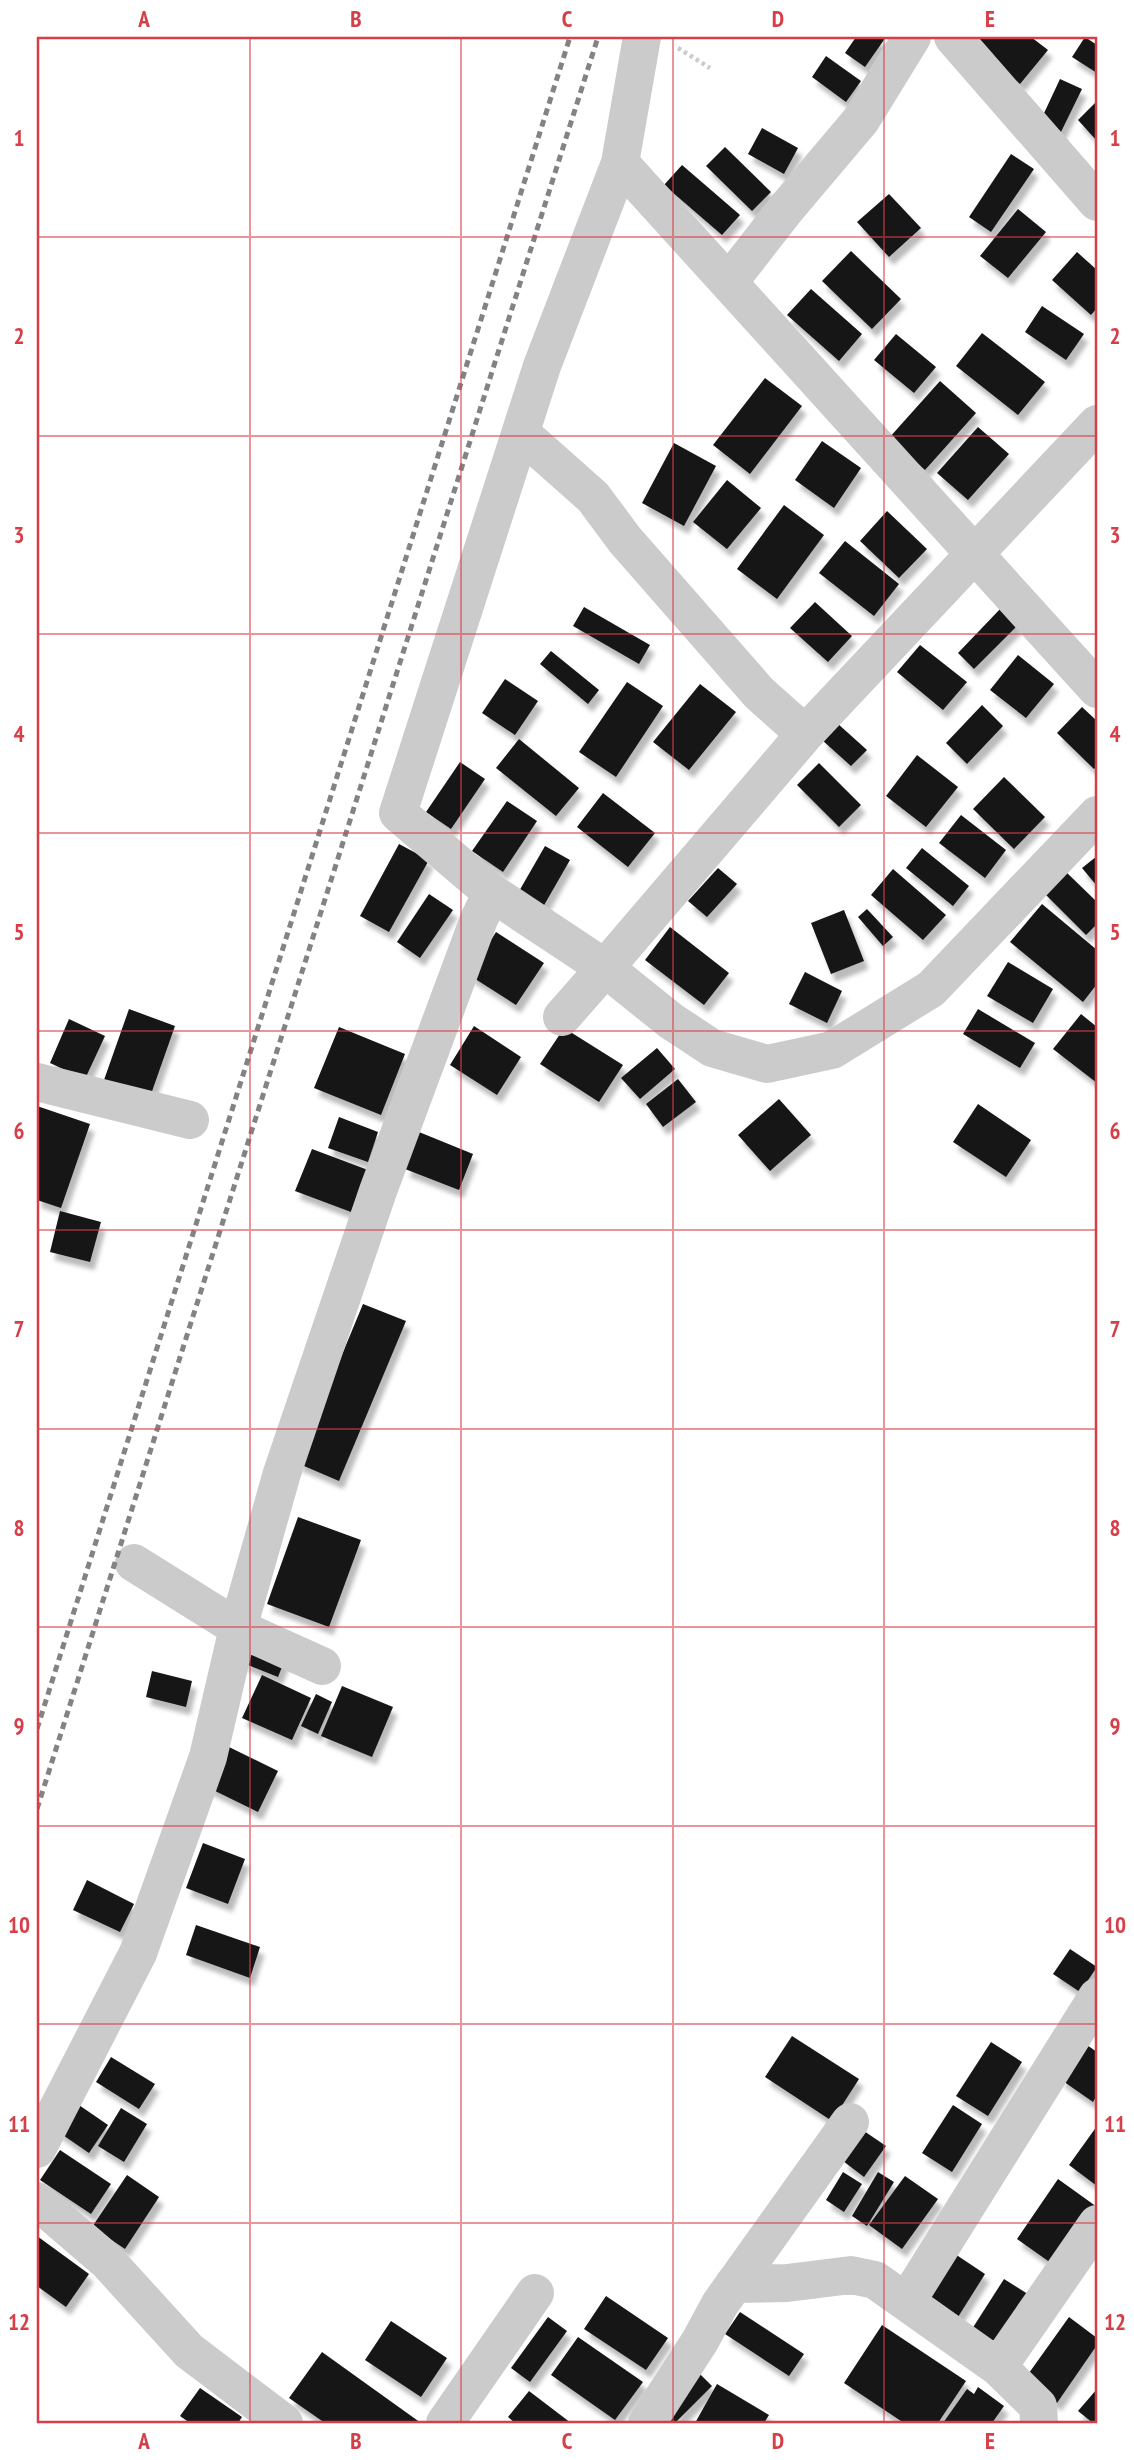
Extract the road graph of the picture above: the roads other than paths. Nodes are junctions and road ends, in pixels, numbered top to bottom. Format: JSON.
{"nodes":[{"id":1,"x":912,"y":37,"type":"edge"},
{"id":2,"x":953,"y":37,"type":"edge"},
{"id":3,"x":659,"y":42,"type":"edge"},
{"id":4,"x":620,"y":163,"type":"junction"},
{"id":5,"x":1097,"y":202,"type":"edge"},
{"id":6,"x":729,"y":282,"type":"junction"},
{"id":7,"x":1097,"y":424,"type":"edge"},
{"id":8,"x":522,"y":434,"type":"junction"},
{"id":9,"x":976,"y":556,"type":"junction"},
{"id":10,"x":1097,"y":689,"type":"edge"},
{"id":11,"x":805,"y":734,"type":"junction"},
{"id":12,"x":1097,"y":815,"type":"edge"},
{"id":13,"x":492,"y":893,"type":"junction"},
{"id":14,"x":605,"y":968,"type":"junction"},
{"id":15,"x":562,"y":1017,"type":"dead end"},
{"id":16,"x":37,"y":1082,"type":"edge"},
{"id":17,"x":190,"y":1120,"type":"dead end"},
{"id":18,"x":134,"y":1563,"type":"dead end"},
{"id":19,"x":238,"y":1628,"type":"junction"},
{"id":20,"x":322,"y":1666,"type":"dead end"},
{"id":21,"x":1097,"y":1997,"type":"edge"},
{"id":22,"x":850,"y":2122,"type":"dead end"},
{"id":23,"x":37,"y":2149,"type":"edge"},
{"id":24,"x":37,"y":2201,"type":"edge"},
{"id":25,"x":1097,"y":2224,"type":"edge"},
{"id":26,"x":734,"y":2284,"type":"junction"},
{"id":27,"x":535,"y":2293,"type":"dead end"},
{"id":28,"x":906,"y":2301,"type":"junction"},
{"id":29,"x":998,"y":2367,"type":"junction"},
{"id":30,"x":284,"y":2423,"type":"edge"},
{"id":31,"x":445,"y":2423,"type":"edge"},
{"id":32,"x":646,"y":2423,"type":"edge"},
{"id":33,"x":1039,"y":2423,"type":"edge"}],
"edges":[{"from":1,"to":6,"type":"street"},
{"from":2,"to":5,"type":"street"},
{"from":3,"to":4,"type":"street"},
{"from":4,"to":6,"type":"street"},
{"from":4,"to":8,"type":"street"},
{"from":6,"to":9,"type":"street"},
{"from":7,"to":9,"type":"street"},
{"from":8,"to":11,"type":"street"},
{"from":8,"to":13,"type":"street"},
{"from":9,"to":10,"type":"street"},
{"from":9,"to":11,"type":"street"},
{"from":11,"to":14,"type":"street"},
{"from":12,"to":14,"type":"street"},
{"from":13,"to":14,"type":"street"},
{"from":13,"to":19,"type":"street"},
{"from":14,"to":15,"type":"street"},
{"from":16,"to":17,"type":"street"},
{"from":18,"to":19,"type":"street"},
{"from":19,"to":20,"type":"street"},
{"from":19,"to":23,"type":"street"},
{"from":21,"to":28,"type":"street"},
{"from":22,"to":26,"type":"street"},
{"from":24,"to":30,"type":"street"},
{"from":25,"to":29,"type":"street"},
{"from":26,"to":28,"type":"street"},
{"from":26,"to":32,"type":"street"},
{"from":27,"to":31,"type":"street"},
{"from":28,"to":29,"type":"street"},
{"from":29,"to":33,"type":"street"}]}
